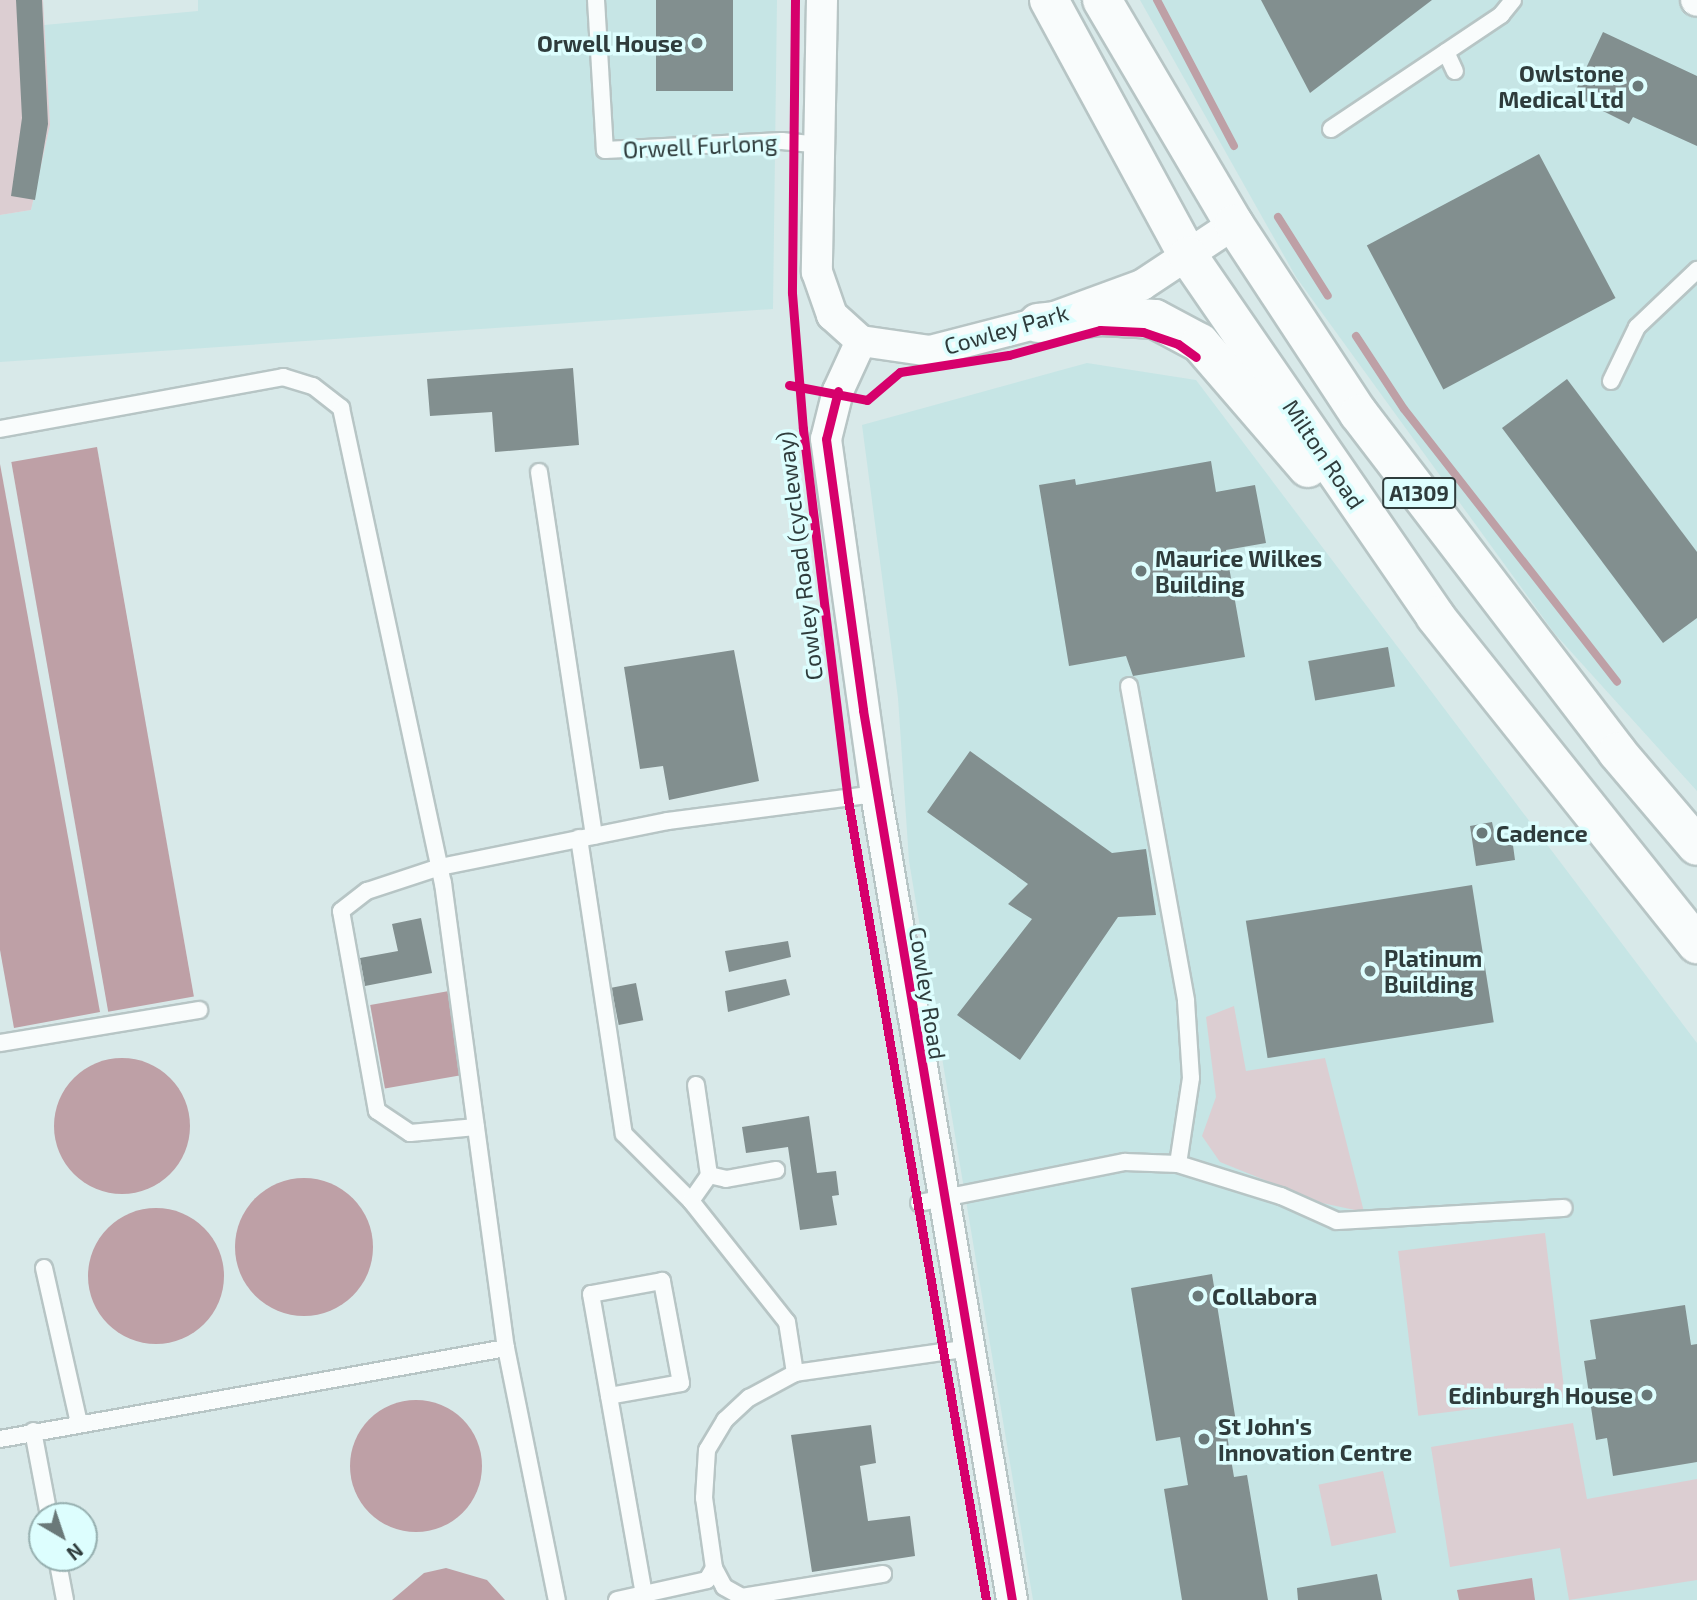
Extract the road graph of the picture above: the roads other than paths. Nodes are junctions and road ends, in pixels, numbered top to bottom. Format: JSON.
{"nodes":[{"id":1,"x":596,"y":0,"type":"edge"},
{"id":2,"x":822,"y":0,"type":"edge"},
{"id":3,"x":1049,"y":0,"type":"edge"},
{"id":4,"x":1102,"y":0,"type":"edge"},
{"id":5,"x":1513,"y":0,"type":"edge"},
{"id":6,"x":1446,"y":52,"type":"junction"},
{"id":7,"x":1455,"y":71,"type":"dead end"},
{"id":8,"x":1331,"y":129,"type":"dead end"},
{"id":9,"x":819,"y":145,"type":"junction"},
{"id":10,"x":1234,"y":224,"type":"junction"},
{"id":11,"x":1188,"y":256,"type":"junction"},
{"id":12,"x":1697,"y":270,"type":"edge"},
{"id":13,"x":1038,"y":323,"type":"junction"},
{"id":14,"x":861,"y":341,"type":"junction"},
{"id":15,"x":1611,"y":381,"type":"dead end"},
{"id":16,"x":0,"y":429,"type":"edge"},
{"id":17,"x":540,"y":472,"type":"dead end"},
{"id":18,"x":1435,"y":616,"type":"junction"},
{"id":19,"x":1129,"y":687,"type":"dead end"},
{"id":20,"x":876,"y":794,"type":"junction"},
{"id":21,"x":587,"y":837,"type":"junction"},
{"id":22,"x":1697,"y":846,"type":"edge"},
{"id":23,"x":440,"y":867,"type":"junction"},
{"id":24,"x":1697,"y":944,"type":"edge"},
{"id":25,"x":199,"y":1010,"type":"dead end"},
{"id":26,"x":1,"y":1040,"type":"edge"},
{"id":27,"x":696,"y":1085,"type":"dead end"},
{"id":28,"x":476,"y":1127,"type":"junction"},
{"id":29,"x":1178,"y":1164,"type":"junction"},
{"id":30,"x":776,"y":1170,"type":"dead end"},
{"id":31,"x":709,"y":1175,"type":"junction"},
{"id":32,"x":691,"y":1201,"type":"junction"},
{"id":33,"x":931,"y":1201,"type":"junction"},
{"id":34,"x":1564,"y":1208,"type":"dead end"},
{"id":35,"x":44,"y":1268,"type":"dead end"},
{"id":36,"x":506,"y":1348,"type":"junction"},
{"id":37,"x":971,"y":1348,"type":"junction"},
{"id":38,"x":795,"y":1373,"type":"junction"},
{"id":39,"x":609,"y":1396,"type":"junction"},
{"id":40,"x":79,"y":1423,"type":"junction"},
{"id":41,"x":33,"y":1431,"type":"junction"},
{"id":42,"x":0,"y":1439,"type":"edge"},
{"id":43,"x":46,"y":1502,"type":"edge"},
{"id":44,"x":714,"y":1568,"type":"junction"},
{"id":45,"x":60,"y":1572,"type":"edge"},
{"id":46,"x":883,"y":1574,"type":"dead end"},
{"id":47,"x":825,"y":1583,"type":"junction"},
{"id":48,"x":645,"y":1595,"type":"junction"},
{"id":49,"x":65,"y":1600,"type":"edge"},
{"id":50,"x":557,"y":1600,"type":"edge"},
{"id":51,"x":617,"y":1600,"type":"edge"},
{"id":52,"x":828,"y":1600,"type":"edge"},
{"id":53,"x":1012,"y":1600,"type":"edge"}],
"edges":[{"from":1,"to":9,"type":"lane","name":"Orwell Furlong"},
{"from":2,"to":9,"type":"street"},
{"from":3,"to":11,"type":"main road","name":"Milton Road","number":"A1309"},
{"from":4,"to":10,"type":"main road","number":"A1309"},
{"from":5,"to":6,"type":"lane"},
{"from":6,"to":7,"type":"lane"},
{"from":6,"to":8,"type":"lane"},
{"from":9,"to":14,"type":"street"},
{"from":10,"to":11,"type":"street","name":"Cowley Park"},
{"from":10,"to":22,"type":"main road","number":"A1309"},
{"from":11,"to":13,"type":"street","name":"Cowley Park"},
{"from":11,"to":18,"type":"main road","name":"Milton Road","number":"A1309"},
{"from":12,"to":15,"type":"lane"},
{"from":13,"to":14,"type":"street","name":"Cowley Park"},
{"from":13,"to":18,"type":"main road","number":"A1309"},
{"from":14,"to":20,"type":"street","name":"Cowley Road"},
{"from":16,"to":23,"type":"lane"},
{"from":17,"to":21,"type":"lane"},
{"from":18,"to":24,"type":"main road","name":"Milton Road","number":"A1309"},
{"from":19,"to":29,"type":"lane"},
{"from":20,"to":21,"type":"lane"},
{"from":20,"to":33,"type":"street","name":"Cowley Road"},
{"from":21,"to":23,"type":"lane"},
{"from":21,"to":32,"type":"lane"},
{"from":23,"to":28,"type":"lane"},
{"from":23,"to":28,"type":"lane"},
{"from":25,"to":26,"type":"lane"},
{"from":27,"to":31,"type":"lane"},
{"from":28,"to":36,"type":"lane"},
{"from":29,"to":33,"type":"lane"},
{"from":29,"to":34,"type":"lane"},
{"from":30,"to":31,"type":"lane"},
{"from":31,"to":32,"type":"lane"},
{"from":32,"to":38,"type":"lane"},
{"from":33,"to":37,"type":"street","name":"Cowley Road"},
{"from":35,"to":40,"type":"lane"},
{"from":36,"to":40,"type":"lane"},
{"from":36,"to":50,"type":"lane"},
{"from":37,"to":38,"type":"lane"},
{"from":37,"to":53,"type":"street","name":"Cowley Road"},
{"from":38,"to":44,"type":"lane"},
{"from":39,"to":39,"type":"lane"},
{"from":39,"to":48,"type":"lane"},
{"from":40,"to":41,"type":"lane"},
{"from":41,"to":42,"type":"lane"},
{"from":41,"to":43,"type":"lane"},
{"from":44,"to":47,"type":"lane"},
{"from":44,"to":48,"type":"lane"},
{"from":45,"to":49,"type":"lane"},
{"from":46,"to":47,"type":"lane"},
{"from":47,"to":52,"type":"lane"},
{"from":48,"to":51,"type":"lane"}]}
